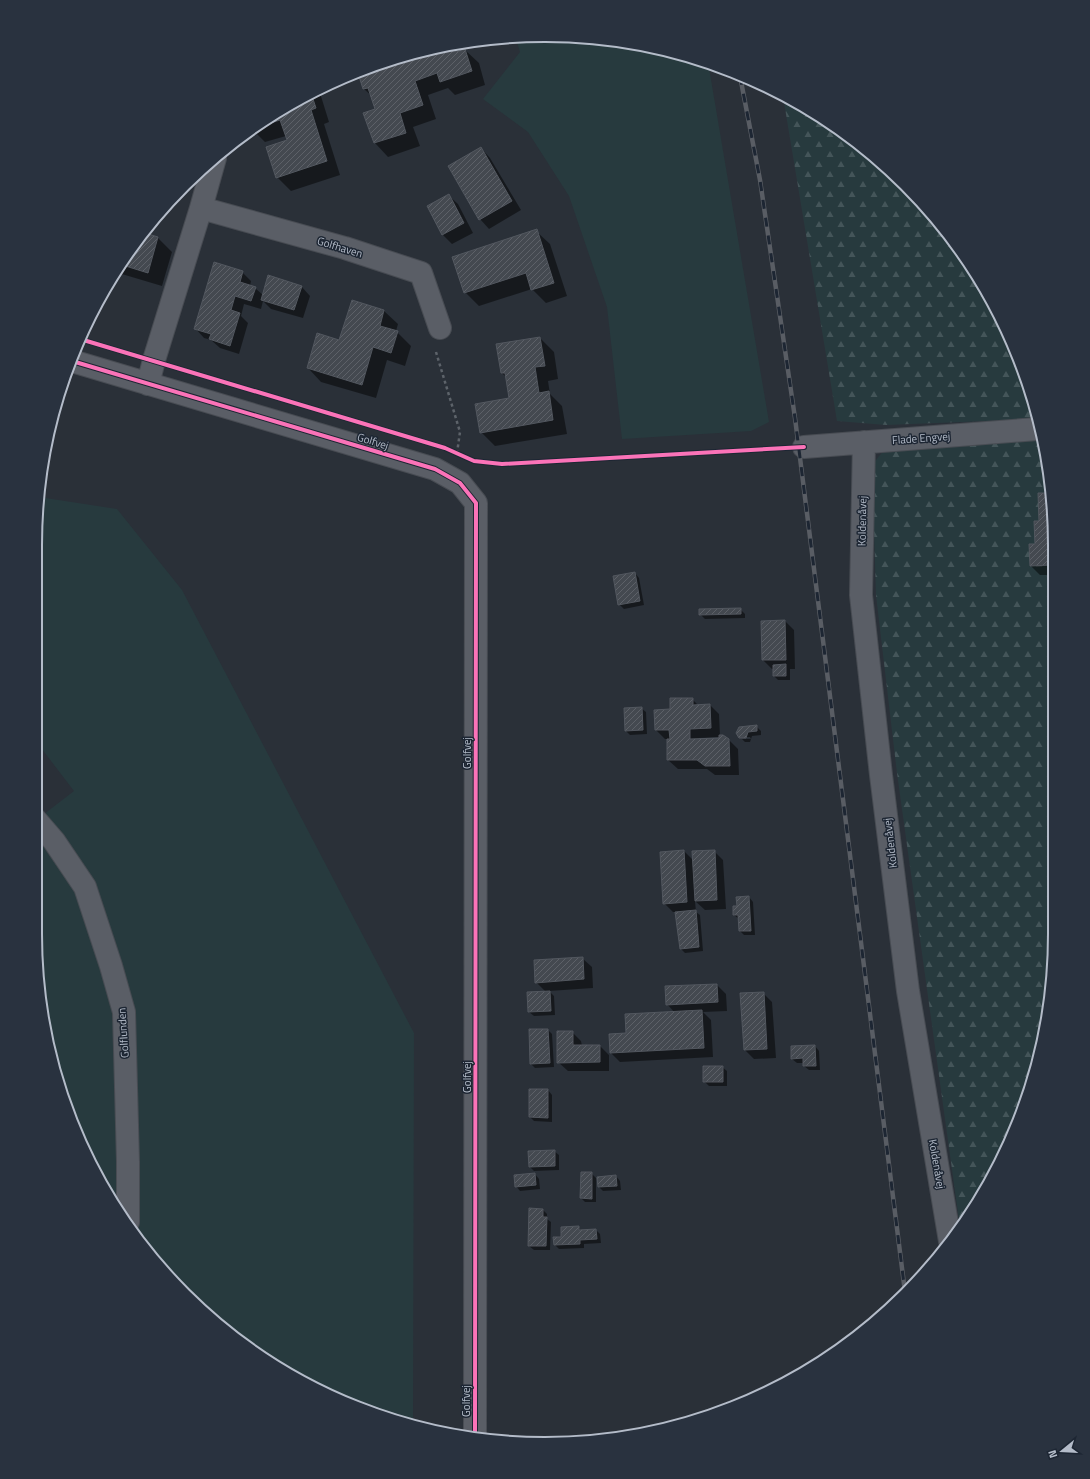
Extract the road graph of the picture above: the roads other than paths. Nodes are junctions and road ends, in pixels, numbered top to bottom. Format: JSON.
{"nodes":[{"id":1,"x":212,"y":168,"type":"edge"},
{"id":2,"x":201,"y":208,"type":"junction"},
{"id":3,"x":440,"y":328,"type":"road end"},
{"id":4,"x":77,"y":362,"type":"edge"},
{"id":5,"x":148,"y":384,"type":"junction"},
{"id":6,"x":1034,"y":429,"type":"edge"},
{"id":7,"x":864,"y":442,"type":"junction"},
{"id":8,"x":804,"y":446,"type":"dead end"},
{"id":9,"x":42,"y":827,"type":"edge"},
{"id":10,"x":128,"y":1214,"type":"edge"},
{"id":11,"x":949,"y":1233,"type":"edge"},
{"id":12,"x":475,"y":1432,"type":"edge"}],
"edges":[{"from":1,"to":2,"type":"street"},
{"from":2,"to":3,"type":"street","name":"Golfhaven"},
{"from":2,"to":5,"type":"street"},
{"from":4,"to":5,"type":"street","name":"Golfvej"},
{"from":5,"to":12,"type":"street","name":"Golfvej"},
{"from":6,"to":7,"type":"street","name":"Flade Engvej"},
{"from":7,"to":8,"type":"street","name":"Flade Engvej"},
{"from":7,"to":11,"type":"street","name":"Koldenåvej"},
{"from":9,"to":10,"type":"street","name":"Golflunden"}]}
